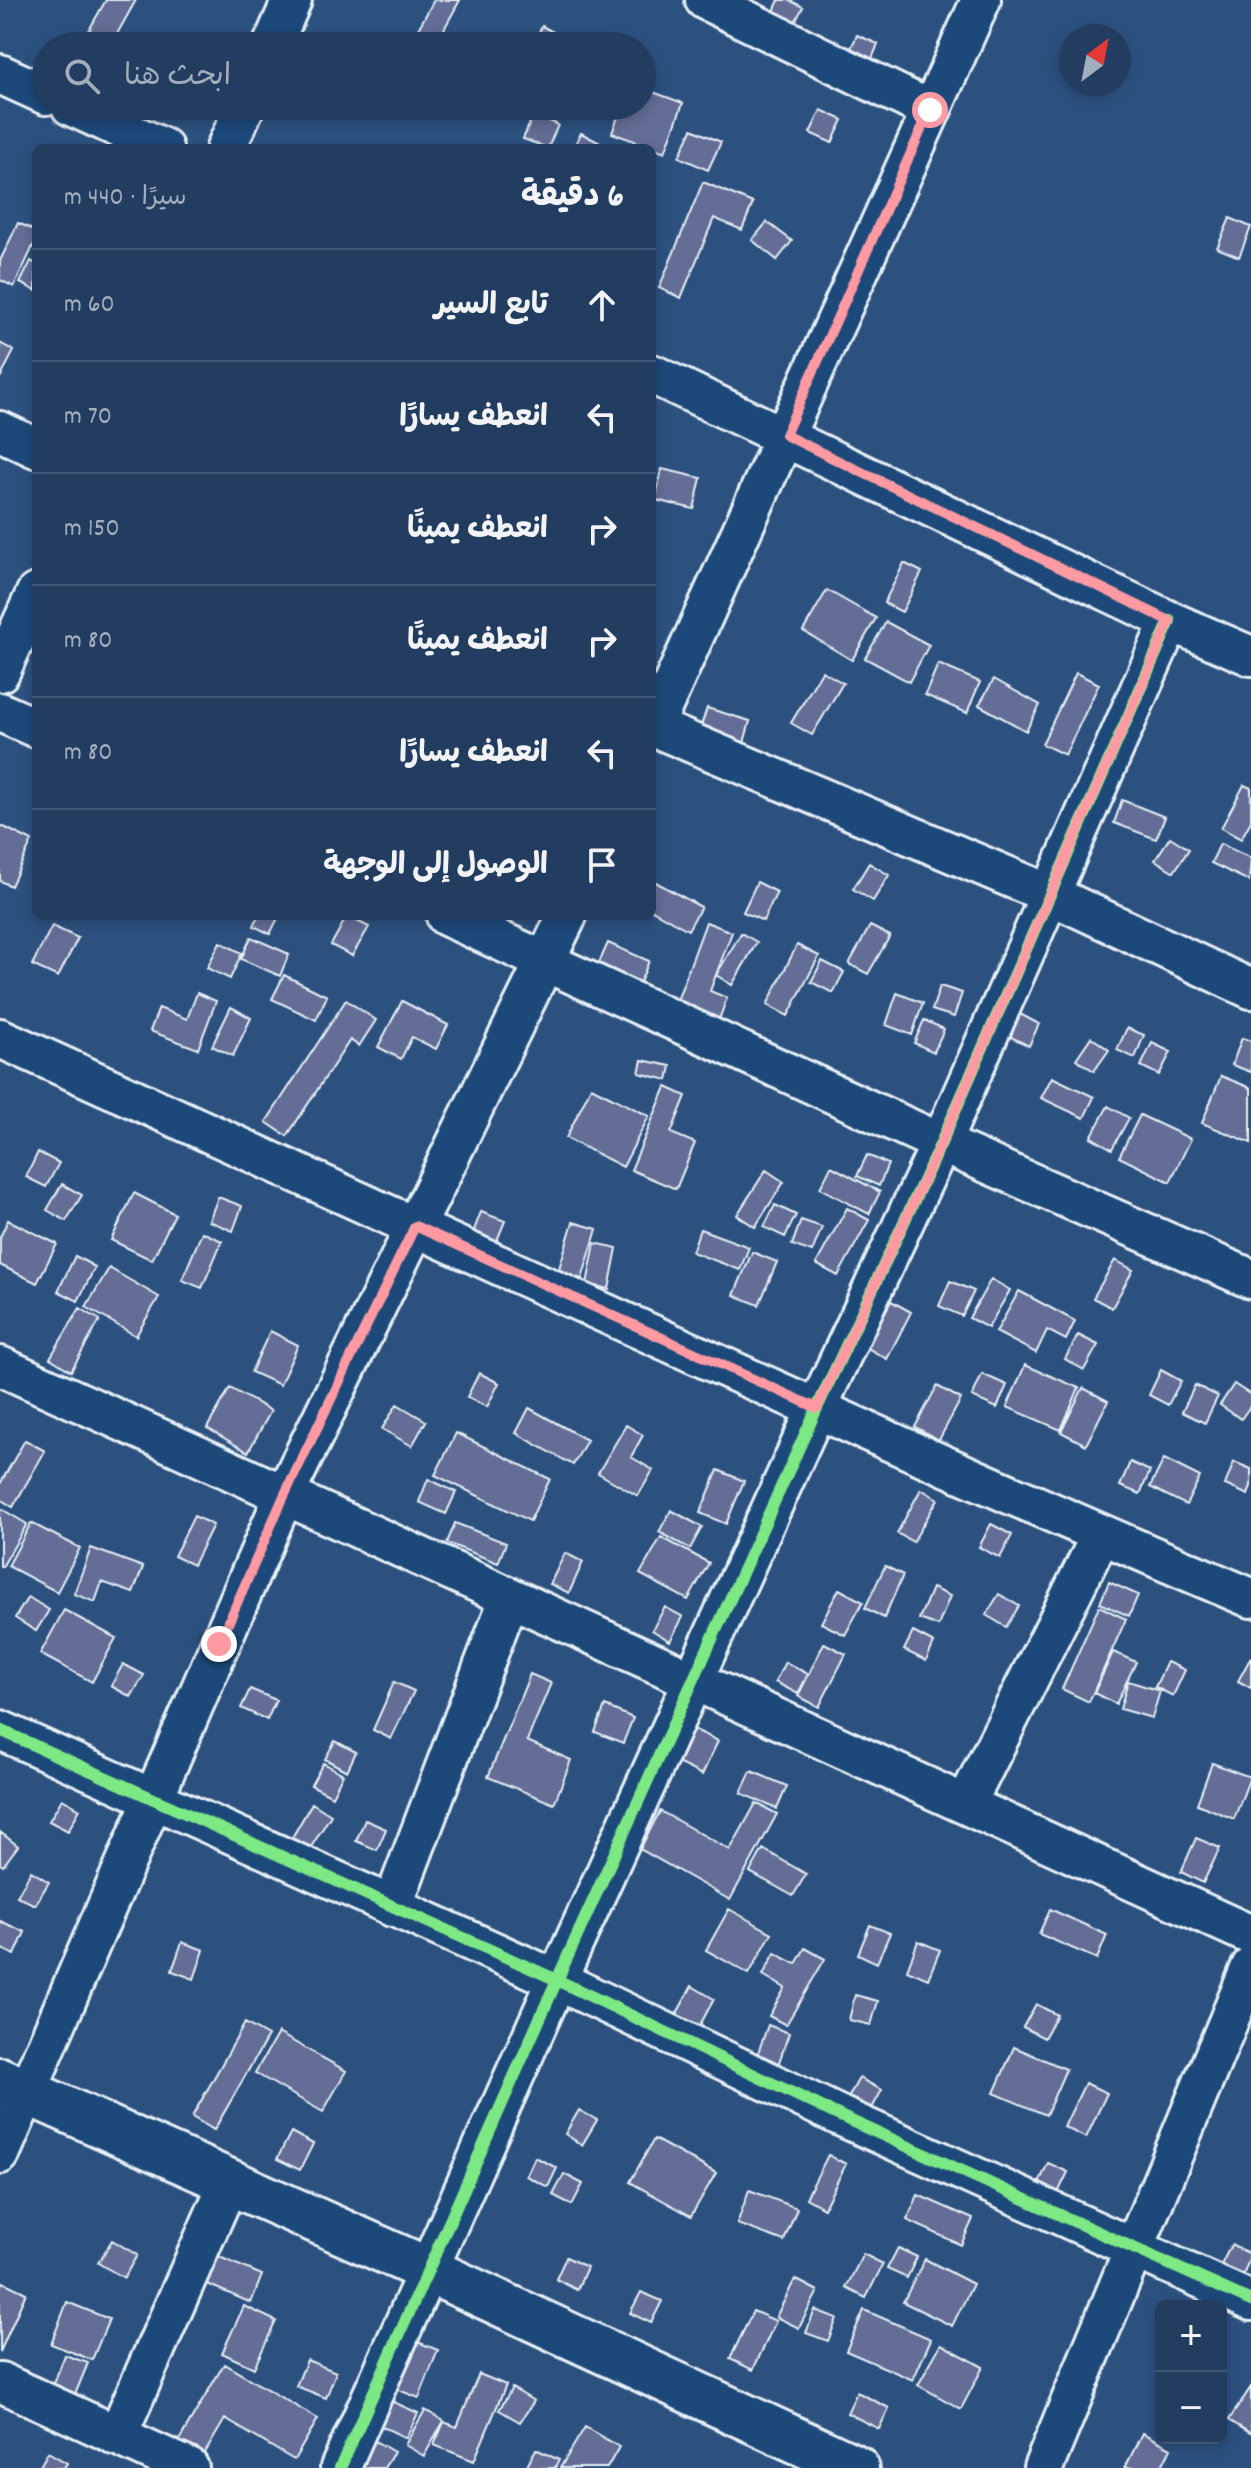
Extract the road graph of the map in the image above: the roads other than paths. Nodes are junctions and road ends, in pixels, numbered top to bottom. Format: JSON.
{"nodes":[{"id":1,"x":292,"y":0,"type":"edge"},
{"id":2,"x":705,"y":0,"type":"edge"},
{"id":3,"x":981,"y":0,"type":"edge"},
{"id":4,"x":278,"y":32,"type":"edge"},
{"id":5,"x":0,"y":74,"type":"edge"},
{"id":6,"x":32,"y":89,"type":"edge"},
{"id":7,"x":930,"y":110,"type":"junction"},
{"id":8,"x":102,"y":120,"type":"edge"},
{"id":9,"x":239,"y":120,"type":"edge"},
{"id":10,"x":154,"y":144,"type":"edge"},
{"id":11,"x":228,"y":144,"type":"edge"},
{"id":12,"x":656,"y":376,"type":"edge"},
{"id":13,"x":0,"y":431,"type":"edge"},
{"id":14,"x":785,"y":435,"type":"junction"},
{"id":15,"x":32,"y":446,"type":"edge"},
{"id":16,"x":32,"y":602,"type":"edge"},
{"id":17,"x":1170,"y":621,"type":"junction"},
{"id":18,"x":1251,"y":656,"type":"edge"},
{"id":19,"x":0,"y":672,"type":"edge"},
{"id":20,"x":0,"y":712,"type":"edge"},
{"id":21,"x":656,"y":720,"type":"edge"},
{"id":22,"x":32,"y":726,"type":"edge"},
{"id":23,"x":656,"y":728,"type":"edge"},
{"id":24,"x":1049,"y":894,"type":"junction"},
{"id":25,"x":455,"y":920,"type":"edge"},
{"id":26,"x":565,"y":920,"type":"edge"},
{"id":27,"x":546,"y":962,"type":"junction"},
{"id":28,"x":1251,"y":989,"type":"edge"},
{"id":29,"x":0,"y":1038,"type":"edge"},
{"id":30,"x":941,"y":1143,"type":"junction"},
{"id":31,"x":415,"y":1226,"type":"junction"},
{"id":32,"x":1251,"y":1279,"type":"edge"},
{"id":33,"x":0,"y":1366,"type":"edge"},
{"id":34,"x":817,"y":1408,"type":"junction"},
{"id":35,"x":284,"y":1496,"type":"junction"},
{"id":36,"x":1101,"y":1535,"type":"junction"},
{"id":37,"x":1251,"y":1598,"type":"edge"},
{"id":38,"x":509,"y":1599,"type":"junction"},
{"id":39,"x":695,"y":1679,"type":"junction"},
{"id":40,"x":0,"y":1730,"type":"edge"},
{"id":41,"x":152,"y":1799,"type":"junction"},
{"id":42,"x":966,"y":1804,"type":"junction"},
{"id":43,"x":392,"y":1907,"type":"junction"},
{"id":44,"x":1251,"y":1935,"type":"edge"},
{"id":45,"x":1251,"y":1967,"type":"edge"},
{"id":46,"x":557,"y":1980,"type":"junction"},
{"id":47,"x":14,"y":2086,"type":"edge"},
{"id":48,"x":0,"y":2154,"type":"edge"},
{"id":49,"x":229,"y":2182,"type":"junction"},
{"id":50,"x":1135,"y":2250,"type":"junction"},
{"id":51,"x":428,"y":2270,"type":"junction"},
{"id":52,"x":1251,"y":2301,"type":"edge"},
{"id":53,"x":0,"y":2382,"type":"edge"},
{"id":54,"x":117,"y":2436,"type":"junction"},
{"id":55,"x":189,"y":2468,"type":"edge"},
{"id":56,"x":340,"y":2468,"type":"edge"},
{"id":57,"x":856,"y":2468,"type":"edge"},
{"id":58,"x":1043,"y":2468,"type":"edge"}],
"edges":[{"from":1,"to":4,"type":"street"},
{"from":2,"to":7,"type":"street"},
{"from":3,"to":7,"type":"street"},
{"from":5,"to":6,"type":"street"},
{"from":7,"to":14,"type":"street"},
{"from":8,"to":10,"type":"street"},
{"from":9,"to":11,"type":"street"},
{"from":12,"to":14,"type":"street"},
{"from":13,"to":15,"type":"street"},
{"from":14,"to":17,"type":"street"},
{"from":14,"to":21,"type":"street"},
{"from":16,"to":19,"type":"street"},
{"from":17,"to":18,"type":"street"},
{"from":17,"to":24,"type":"street"},
{"from":20,"to":22,"type":"street"},
{"from":23,"to":24,"type":"street"},
{"from":24,"to":28,"type":"street"},
{"from":24,"to":30,"type":"street"},
{"from":25,"to":27,"type":"street"},
{"from":26,"to":27,"type":"street"},
{"from":27,"to":30,"type":"street"},
{"from":27,"to":31,"type":"street"},
{"from":29,"to":31,"type":"street"},
{"from":30,"to":32,"type":"street"},
{"from":30,"to":34,"type":"street"},
{"from":31,"to":34,"type":"street"},
{"from":31,"to":35,"type":"street"},
{"from":33,"to":35,"type":"street"},
{"from":34,"to":36,"type":"street"},
{"from":34,"to":39,"type":"street"},
{"from":35,"to":38,"type":"street"},
{"from":35,"to":41,"type":"street"},
{"from":36,"to":37,"type":"street"},
{"from":36,"to":42,"type":"street"},
{"from":38,"to":39,"type":"street"},
{"from":38,"to":43,"type":"street"},
{"from":39,"to":42,"type":"street"},
{"from":39,"to":46,"type":"street"},
{"from":40,"to":41,"type":"street"},
{"from":41,"to":43,"type":"street"},
{"from":41,"to":47,"type":"street"},
{"from":42,"to":44,"type":"street"},
{"from":43,"to":46,"type":"street"},
{"from":45,"to":50,"type":"street"},
{"from":46,"to":50,"type":"street"},
{"from":46,"to":51,"type":"street"},
{"from":47,"to":48,"type":"street"},
{"from":47,"to":49,"type":"street"},
{"from":49,"to":51,"type":"street"},
{"from":49,"to":54,"type":"street"},
{"from":50,"to":52,"type":"street"},
{"from":50,"to":58,"type":"street"},
{"from":51,"to":56,"type":"street"},
{"from":51,"to":57,"type":"street"},
{"from":53,"to":54,"type":"street"},
{"from":54,"to":55,"type":"street"}]}
